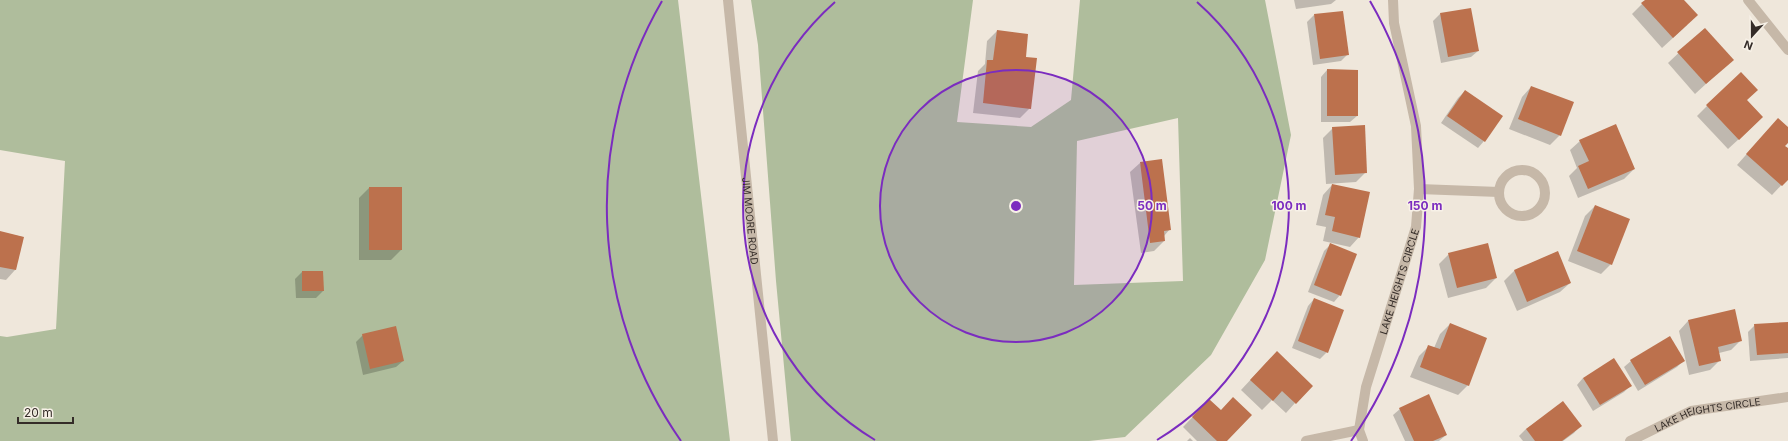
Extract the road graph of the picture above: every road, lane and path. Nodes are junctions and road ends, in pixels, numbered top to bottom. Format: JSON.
{"nodes":[{"id":1,"x":728,"y":0,"type":"edge"},
{"id":2,"x":1393,"y":0,"type":"edge"},
{"id":3,"x":1748,"y":0,"type":"edge"},
{"id":4,"x":1788,"y":50,"type":"edge"},
{"id":5,"x":1419,"y":190,"type":"junction"},
{"id":6,"x":1499,"y":192,"type":"junction"},
{"id":7,"x":1788,"y":397,"type":"edge"},
{"id":8,"x":1359,"y":430,"type":"junction"},
{"id":9,"x":773,"y":441,"type":"edge"},
{"id":10,"x":1306,"y":441,"type":"edge"},
{"id":11,"x":1363,"y":441,"type":"edge"},
{"id":12,"x":1630,"y":441,"type":"edge"}],
"edges":[{"from":1,"to":9,"type":"street","name":"JIM MOORE ROAD"},
{"from":2,"to":5,"type":"street","name":"LAKE HEIGHTS CIRCLE"},
{"from":3,"to":4,"type":"street"},
{"from":5,"to":6,"type":"street"},
{"from":5,"to":8,"type":"street","name":"LAKE HEIGHTS CIRCLE"},
{"from":6,"to":6,"type":"street"},
{"from":7,"to":12,"type":"street","name":"LAKE HEIGHTS CIRCLE"},
{"from":8,"to":10,"type":"street"},
{"from":8,"to":11,"type":"street","name":"LAKE HEIGHTS CIRCLE"}]}
